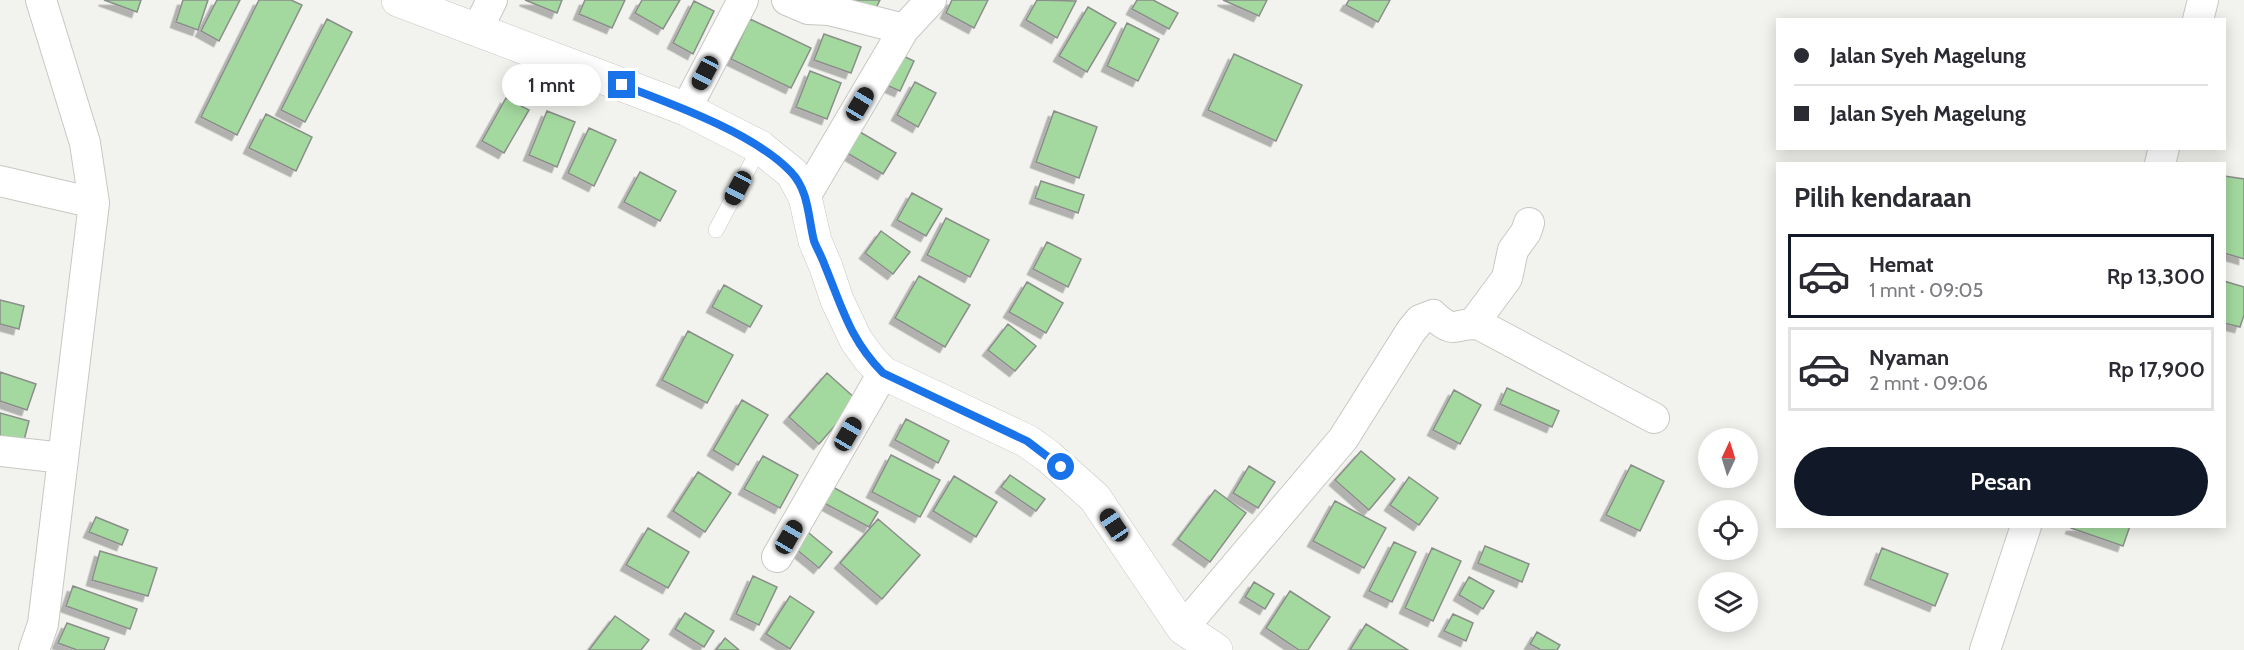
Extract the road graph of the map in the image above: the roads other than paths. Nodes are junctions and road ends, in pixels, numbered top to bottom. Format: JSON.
{"nodes":[{"id":1,"x":41,"y":0,"type":"edge"},
{"id":2,"x":398,"y":0,"type":"edge"},
{"id":3,"x":492,"y":0,"type":"edge"},
{"id":4,"x":743,"y":0,"type":"edge"},
{"id":5,"x":787,"y":0,"type":"edge"},
{"id":6,"x":931,"y":0,"type":"edge"},
{"id":7,"x":2204,"y":0,"type":"edge"},
{"id":8,"x":2199,"y":18,"type":"edge"},
{"id":9,"x":904,"y":29,"type":"junction"},
{"id":10,"x":477,"y":30,"type":"junction"},
{"id":11,"x":686,"y":110,"type":"junction"},
{"id":12,"x":760,"y":147,"type":"junction"},
{"id":13,"x":0,"y":181,"type":"edge"},
{"id":14,"x":805,"y":197,"type":"junction"},
{"id":15,"x":94,"y":203,"type":"junction"},
{"id":16,"x":1529,"y":222,"type":"dead end"},
{"id":17,"x":716,"y":230,"type":"dead end"},
{"id":18,"x":1473,"y":324,"type":"junction"},
{"id":19,"x":883,"y":373,"type":"junction"},
{"id":20,"x":1654,"y":418,"type":"dead end"},
{"id":21,"x":0,"y":451,"type":"edge"},
{"id":22,"x":63,"y":458,"type":"junction"},
{"id":23,"x":2025,"y":528,"type":"edge"},
{"id":24,"x":777,"y":557,"type":"dead end"},
{"id":25,"x":1197,"y":642,"type":"edge"},
{"id":26,"x":34,"y":650,"type":"edge"},
{"id":27,"x":1985,"y":650,"type":"edge"}],
"edges":[{"from":1,"to":15,"type":"street"},
{"from":2,"to":10,"type":"street"},
{"from":3,"to":10,"type":"street"},
{"from":4,"to":11,"type":"street"},
{"from":5,"to":9,"type":"street"},
{"from":6,"to":9,"type":"street"},
{"from":7,"to":8,"type":"street"},
{"from":9,"to":14,"type":"street"},
{"from":10,"to":11,"type":"street"},
{"from":11,"to":12,"type":"street"},
{"from":12,"to":14,"type":"street"},
{"from":12,"to":17,"type":"lane"},
{"from":13,"to":15,"type":"street"},
{"from":14,"to":19,"type":"street"},
{"from":15,"to":22,"type":"street"},
{"from":16,"to":18,"type":"street"},
{"from":18,"to":20,"type":"street"},
{"from":18,"to":25,"type":"street"},
{"from":19,"to":24,"type":"street"},
{"from":19,"to":25,"type":"street"},
{"from":21,"to":22,"type":"street"},
{"from":22,"to":26,"type":"street"},
{"from":23,"to":27,"type":"street"}]}
